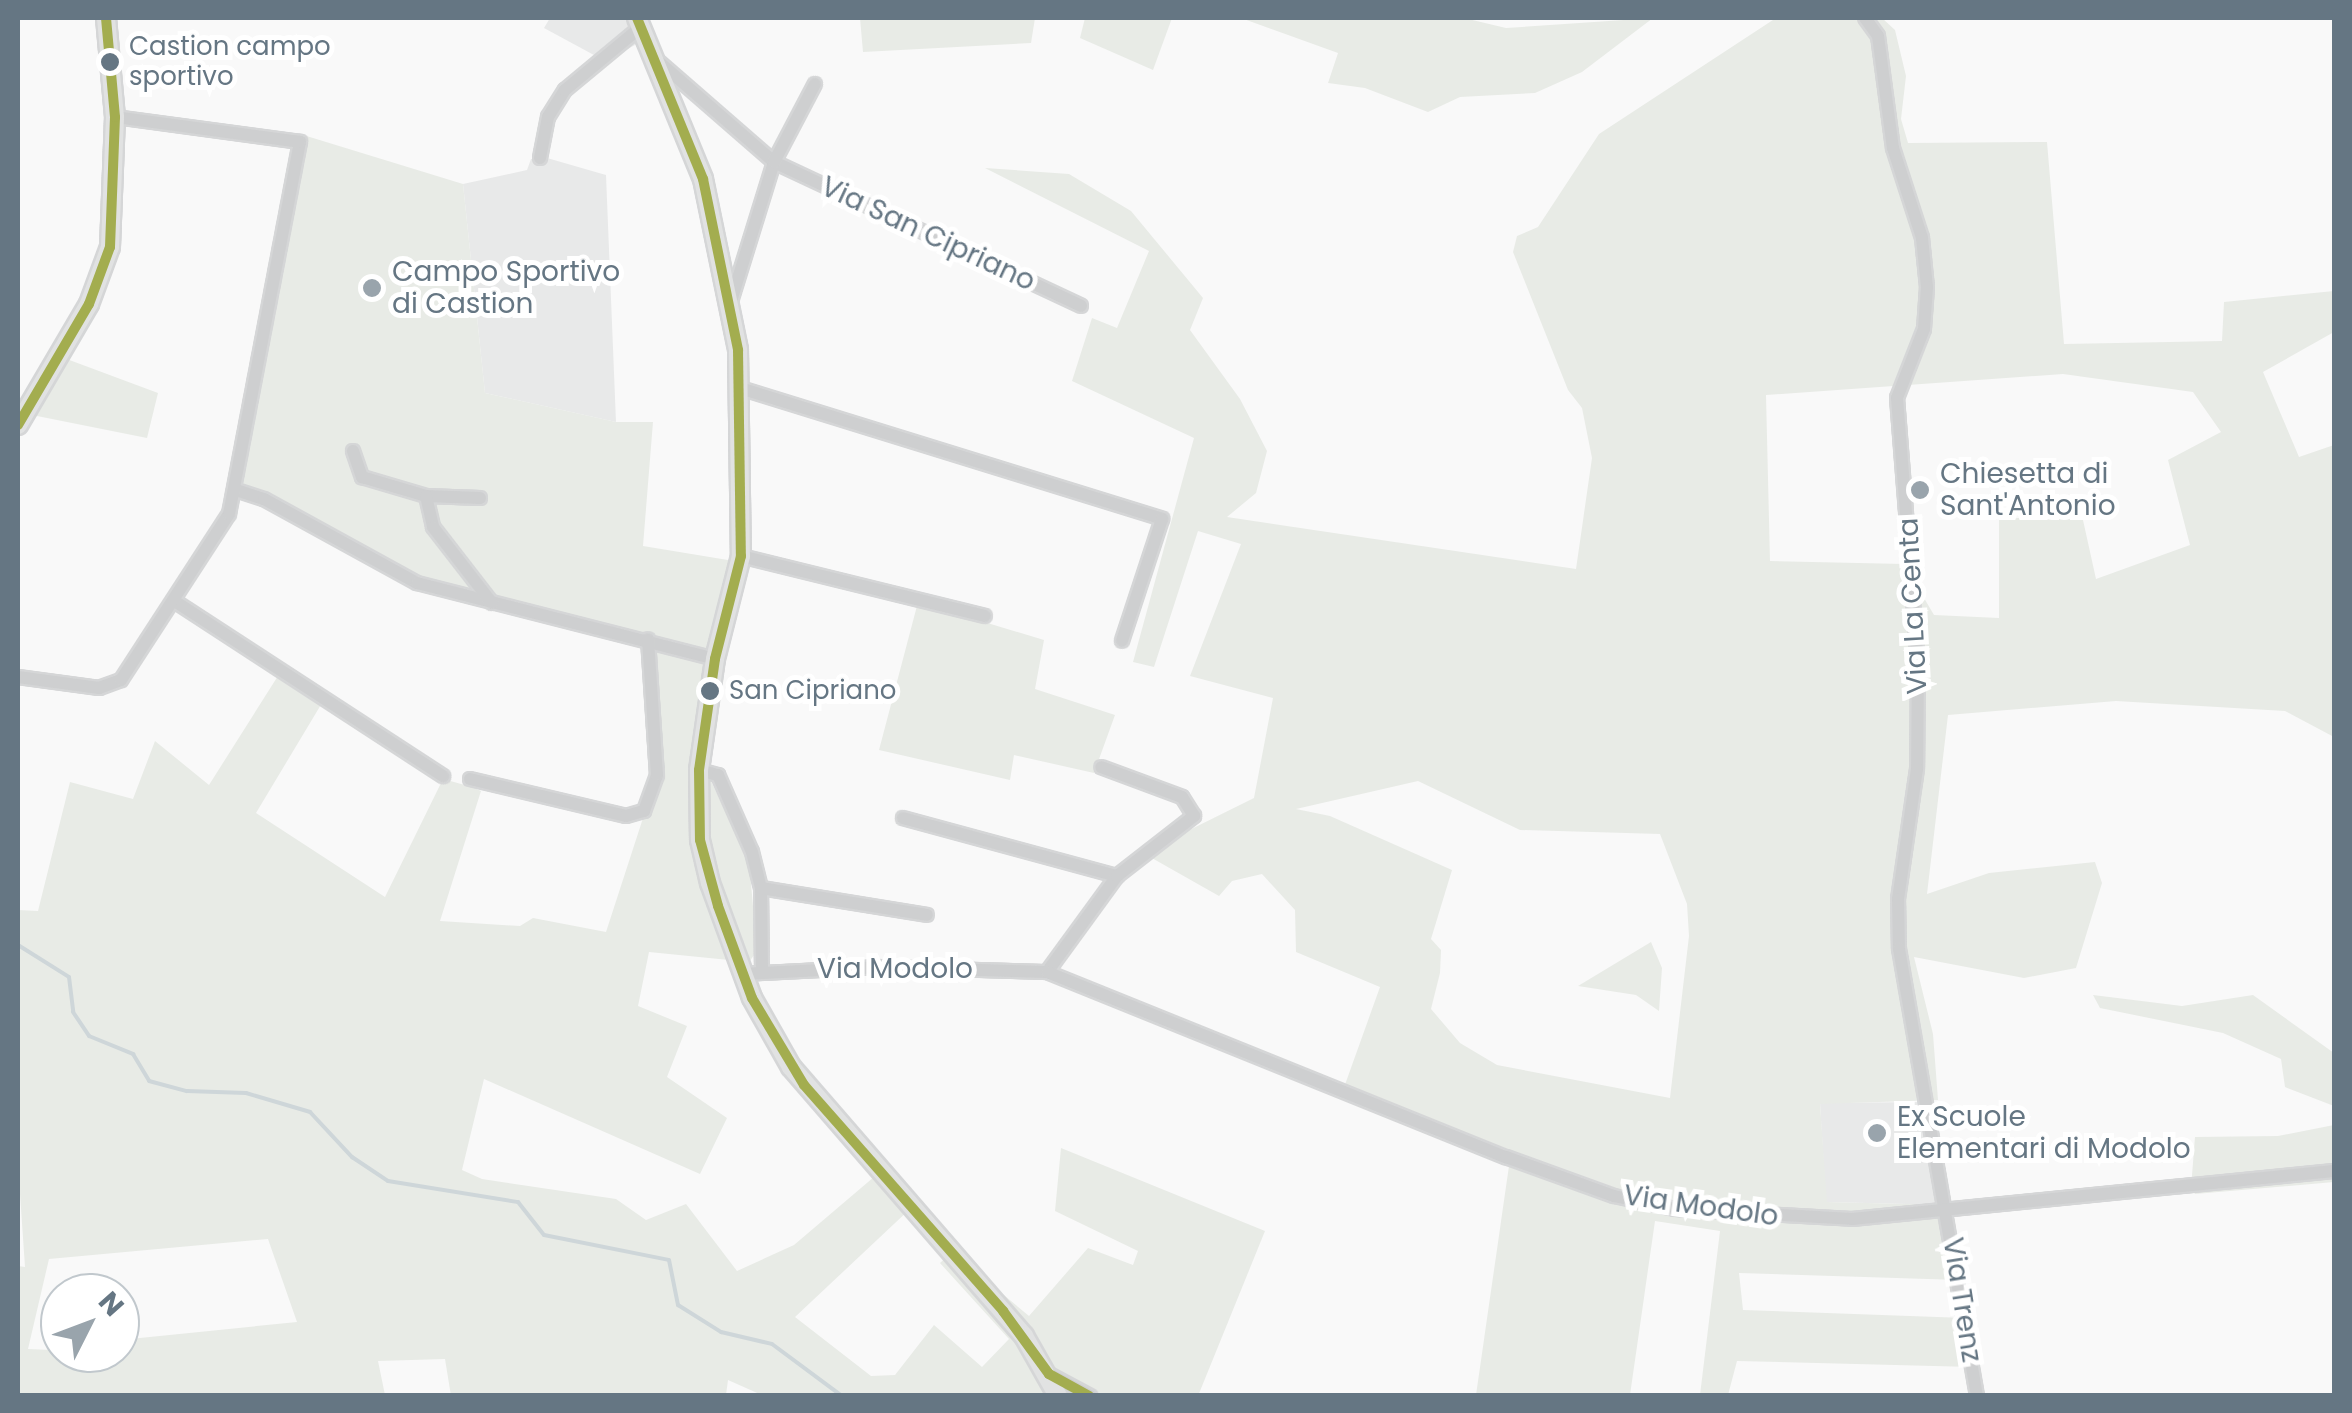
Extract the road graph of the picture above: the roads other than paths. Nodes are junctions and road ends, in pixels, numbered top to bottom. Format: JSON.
{"nodes":[{"id":1,"x":106,"y":18,"type":"edge"},
{"id":2,"x":1865,"y":18,"type":"edge"},
{"id":3,"x":639,"y":22,"type":"edge"},
{"id":4,"x":658,"y":62,"type":"junction"},
{"id":5,"x":815,"y":84,"type":"dead end"},
{"id":6,"x":115,"y":117,"type":"junction"},
{"id":7,"x":540,"y":158,"type":"dead end"},
{"id":8,"x":774,"y":162,"type":"junction"},
{"id":9,"x":732,"y":298,"type":"junction"},
{"id":10,"x":1081,"y":306,"type":"dead end"},
{"id":11,"x":740,"y":388,"type":"junction"},
{"id":12,"x":18,"y":425,"type":"edge"},
{"id":13,"x":353,"y":451,"type":"dead end"},
{"id":14,"x":236,"y":490,"type":"junction"},
{"id":15,"x":426,"y":496,"type":"junction"},
{"id":16,"x":480,"y":498,"type":"dead end"},
{"id":17,"x":741,"y":556,"type":"junction"},
{"id":18,"x":176,"y":602,"type":"junction"},
{"id":19,"x":492,"y":602,"type":"junction"},
{"id":20,"x":985,"y":616,"type":"dead end"},
{"id":21,"x":648,"y":639,"type":"junction"},
{"id":22,"x":1122,"y":640,"type":"dead end"},
{"id":23,"x":715,"y":659,"type":"junction"},
{"id":24,"x":18,"y":677,"type":"edge"},
{"id":25,"x":1101,"y":767,"type":"dead end"},
{"id":26,"x":699,"y":770,"type":"junction"},
{"id":27,"x":444,"y":776,"type":"dead end"},
{"id":28,"x":470,"y":780,"type":"dead end"},
{"id":29,"x":903,"y":818,"type":"dead end"},
{"id":30,"x":1116,"y":876,"type":"junction"},
{"id":31,"x":760,"y":888,"type":"junction"},
{"id":32,"x":927,"y":915,"type":"dead end"},
{"id":33,"x":762,"y":971,"type":"junction"},
{"id":34,"x":1047,"y":972,"type":"junction"},
{"id":35,"x":743,"y":974,"type":"junction"},
{"id":36,"x":2334,"y":1171,"type":"edge"},
{"id":37,"x":1947,"y":1204,"type":"junction"},
{"id":38,"x":1050,"y":1374,"type":"junction"},
{"id":39,"x":1058,"y":1396,"type":"edge"},
{"id":40,"x":1090,"y":1396,"type":"edge"},
{"id":41,"x":1977,"y":1396,"type":"edge"}],
"edges":[{"from":1,"to":6,"type":"main road"},
{"from":2,"to":37,"type":"street","name":"Via La Centa"},
{"from":3,"to":4,"type":"main road","name":"Via San Cipriano"},
{"from":3,"to":7,"type":"street","name":"Via San Cipriano"},
{"from":4,"to":8,"type":"street","name":"Via San Cipriano"},
{"from":4,"to":9,"type":"main road","name":"Via San Cipriano"},
{"from":5,"to":8,"type":"street","name":"Via San Cipriano"},
{"from":6,"to":12,"type":"main road"},
{"from":6,"to":14,"type":"street"},
{"from":8,"to":9,"type":"street","name":"Via San Cipriano"},
{"from":8,"to":10,"type":"street","name":"Via San Cipriano"},
{"from":9,"to":11,"type":"main road","name":"Via San Cipriano"},
{"from":11,"to":17,"type":"main road","name":"Via San Cipriano"},
{"from":11,"to":22,"type":"street"},
{"from":13,"to":15,"type":"street"},
{"from":14,"to":18,"type":"street"},
{"from":14,"to":19,"type":"street"},
{"from":15,"to":16,"type":"street"},
{"from":15,"to":19,"type":"street"},
{"from":17,"to":20,"type":"street"},
{"from":17,"to":23,"type":"main road","name":"Via San Cipriano"},
{"from":18,"to":24,"type":"street"},
{"from":18,"to":27,"type":"street"},
{"from":19,"to":21,"type":"street"},
{"from":21,"to":23,"type":"street"},
{"from":21,"to":28,"type":"street"},
{"from":23,"to":26,"type":"main road","name":"Via San Cipriano"},
{"from":25,"to":30,"type":"street"},
{"from":26,"to":31,"type":"street"},
{"from":26,"to":35,"type":"main road","name":"Via San Cipriano"},
{"from":29,"to":30,"type":"street"},
{"from":30,"to":34,"type":"street"},
{"from":31,"to":32,"type":"street"},
{"from":31,"to":33,"type":"street"},
{"from":33,"to":34,"type":"street","name":"Via Modolo"},
{"from":33,"to":35,"type":"street","name":"Via Modolo"},
{"from":34,"to":37,"type":"street","name":"Via Modolo"},
{"from":35,"to":38,"type":"main road","name":"Via San Cipriano"},
{"from":36,"to":37,"type":"street","name":"Via Modolo"},
{"from":37,"to":41,"type":"street","name":"Via Trenz"},
{"from":38,"to":39,"type":"main road","name":"Via San Cipriano"},
{"from":38,"to":40,"type":"street"}]}
